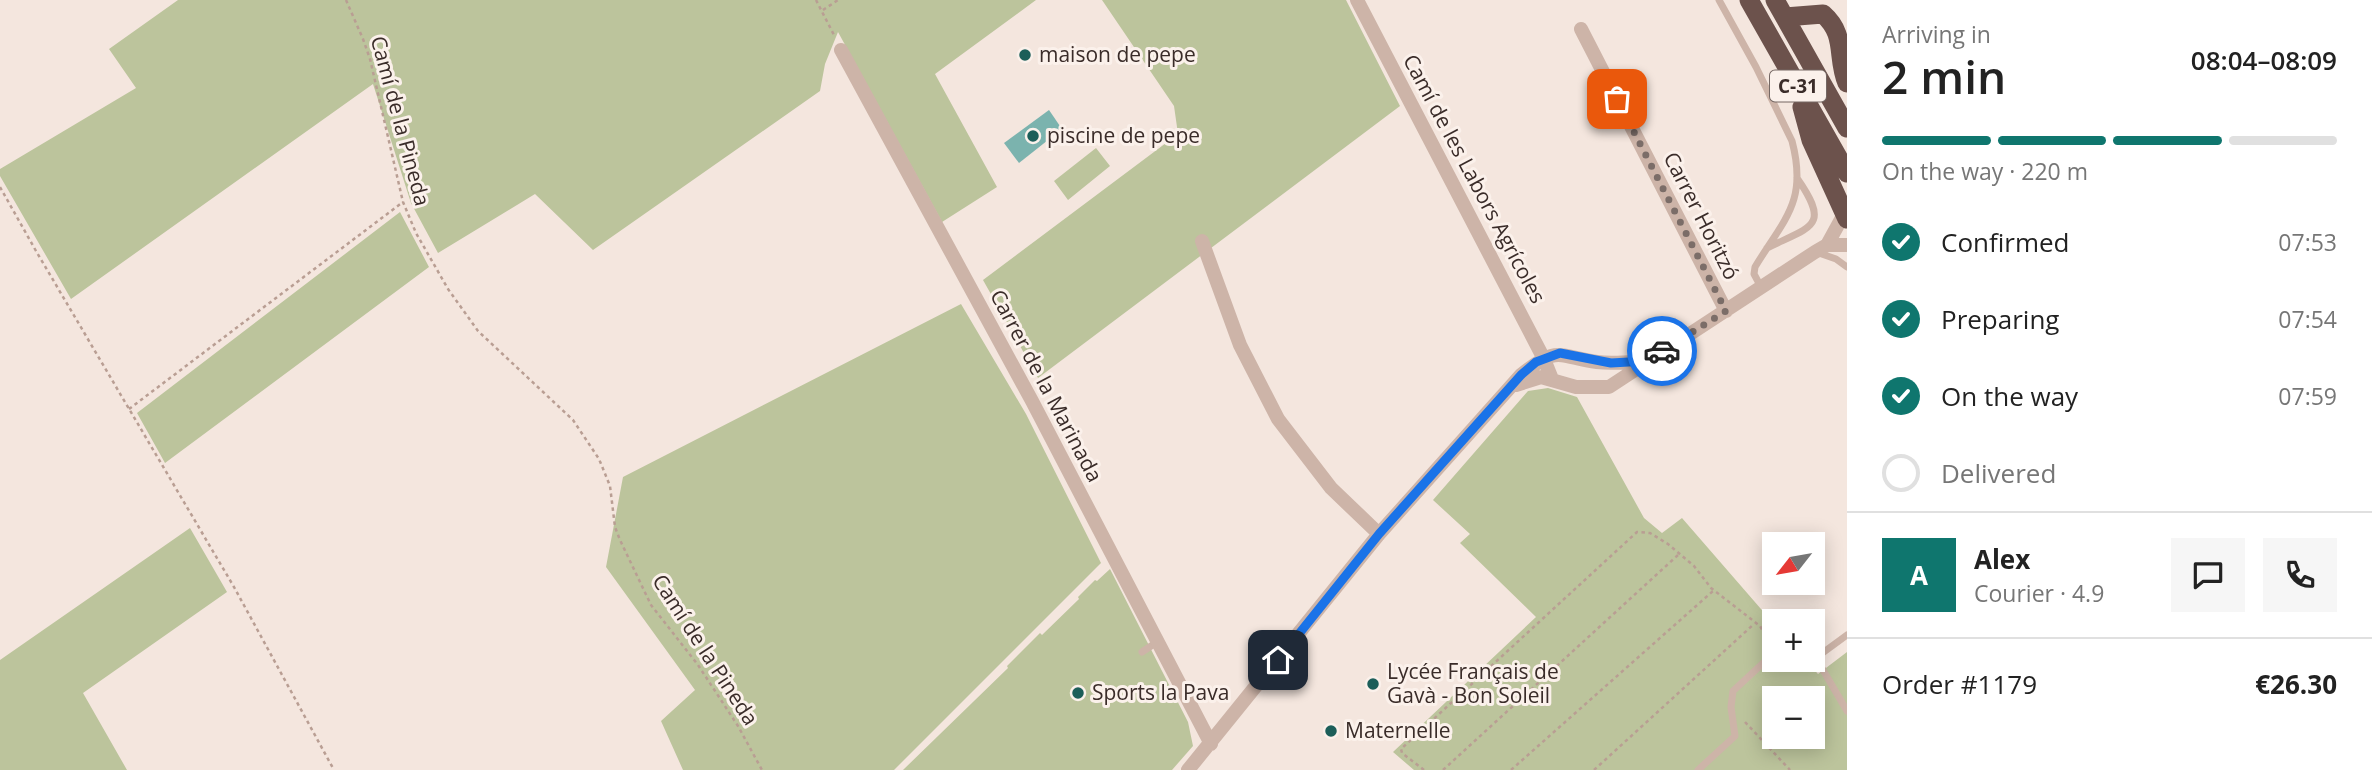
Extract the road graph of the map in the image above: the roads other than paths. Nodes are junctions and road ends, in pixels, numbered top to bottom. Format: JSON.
{"nodes":[{"id":1,"x":1357,"y":0,"type":"edge"},
{"id":2,"x":1719,"y":0,"type":"edge"},
{"id":3,"x":1749,"y":0,"type":"edge"},
{"id":4,"x":1775,"y":0,"type":"edge"},
{"id":5,"x":1785,"y":17,"type":"junction"},
{"id":6,"x":1581,"y":29,"type":"dead end"},
{"id":7,"x":1801,"y":47,"type":"junction"},
{"id":8,"x":841,"y":50,"type":"road end"},
{"id":9,"x":1793,"y":76,"type":"junction"},
{"id":10,"x":1846,"y":81,"type":"edge"},
{"id":11,"x":1847,"y":128,"type":"edge"},
{"id":12,"x":1847,"y":173,"type":"edge"},
{"id":13,"x":1796,"y":175,"type":"junction"},
{"id":14,"x":1846,"y":216,"type":"edge"},
{"id":15,"x":1202,"y":241,"type":"dead end"},
{"id":16,"x":1847,"y":245,"type":"edge"},
{"id":17,"x":1767,"y":248,"type":"junction"},
{"id":18,"x":1821,"y":248,"type":"junction"},
{"id":19,"x":1847,"y":267,"type":"edge"},
{"id":20,"x":1761,"y":287,"type":"junction"},
{"id":21,"x":1726,"y":311,"type":"junction"},
{"id":22,"x":1544,"y":359,"type":"junction"},
{"id":23,"x":1646,"y":361,"type":"junction"},
{"id":24,"x":1552,"y":379,"type":"junction"},
{"id":25,"x":1512,"y":387,"type":"junction"},
{"id":26,"x":1379,"y":534,"type":"junction"},
{"id":27,"x":1847,"y":635,"type":"edge"},
{"id":28,"x":1157,"y":642,"type":"junction"},
{"id":29,"x":1825,"y":649,"type":"edge"},
{"id":30,"x":1142,"y":652,"type":"dead end"},
{"id":31,"x":1762,"y":664,"type":"edge"},
{"id":32,"x":1825,"y":672,"type":"edge"},
{"id":33,"x":1847,"y":711,"type":"edge"},
{"id":34,"x":1211,"y":744,"type":"junction"},
{"id":35,"x":1188,"y":770,"type":"edge"},
{"id":36,"x":1699,"y":770,"type":"edge"}],
"edges":[{"from":1,"to":22,"type":"street","name":"Camí de les Labors Agrícoles"},
{"from":2,"to":13,"type":"lane"},
{"from":3,"to":9,"type":"highway","number":"C-31"},
{"from":4,"to":5,"type":"highway","number":"C-31"},
{"from":5,"to":7,"type":"highway","number":"C-31"},
{"from":5,"to":10,"type":"highway"},
{"from":6,"to":21,"type":"street","name":"Carrer Horitzó"},
{"from":7,"to":10,"type":"highway"},
{"from":7,"to":11,"type":"highway","number":"C-31"},
{"from":8,"to":28,"type":"street","name":"Carrer de la Marinada"},
{"from":9,"to":12,"type":"highway","number":"C-31"},
{"from":9,"to":14,"type":"highway"},
{"from":13,"to":17,"type":"lane"},
{"from":13,"to":17,"type":"lane"},
{"from":14,"to":18,"type":"street"},
{"from":15,"to":26,"type":"street"},
{"from":16,"to":18,"type":"street"},
{"from":17,"to":20,"type":"lane"},
{"from":18,"to":19,"type":"lane"},
{"from":18,"to":20,"type":"street"},
{"from":20,"to":21,"type":"street"},
{"from":21,"to":23,"type":"street"},
{"from":22,"to":23,"type":"street"},
{"from":22,"to":24,"type":"street","name":"Camí de les Labors Agrícoles"},
{"from":22,"to":25,"type":"street"},
{"from":23,"to":24,"type":"street"},
{"from":24,"to":25,"type":"street"},
{"from":25,"to":26,"type":"street"},
{"from":26,"to":34,"type":"street"},
{"from":27,"to":29,"type":"lane"},
{"from":28,"to":30,"type":"lane"},
{"from":28,"to":34,"type":"street","name":"Carrer de la Marinada"},
{"from":31,"to":36,"type":"lane"},
{"from":32,"to":33,"type":"lane"},
{"from":34,"to":35,"type":"street"}]}
